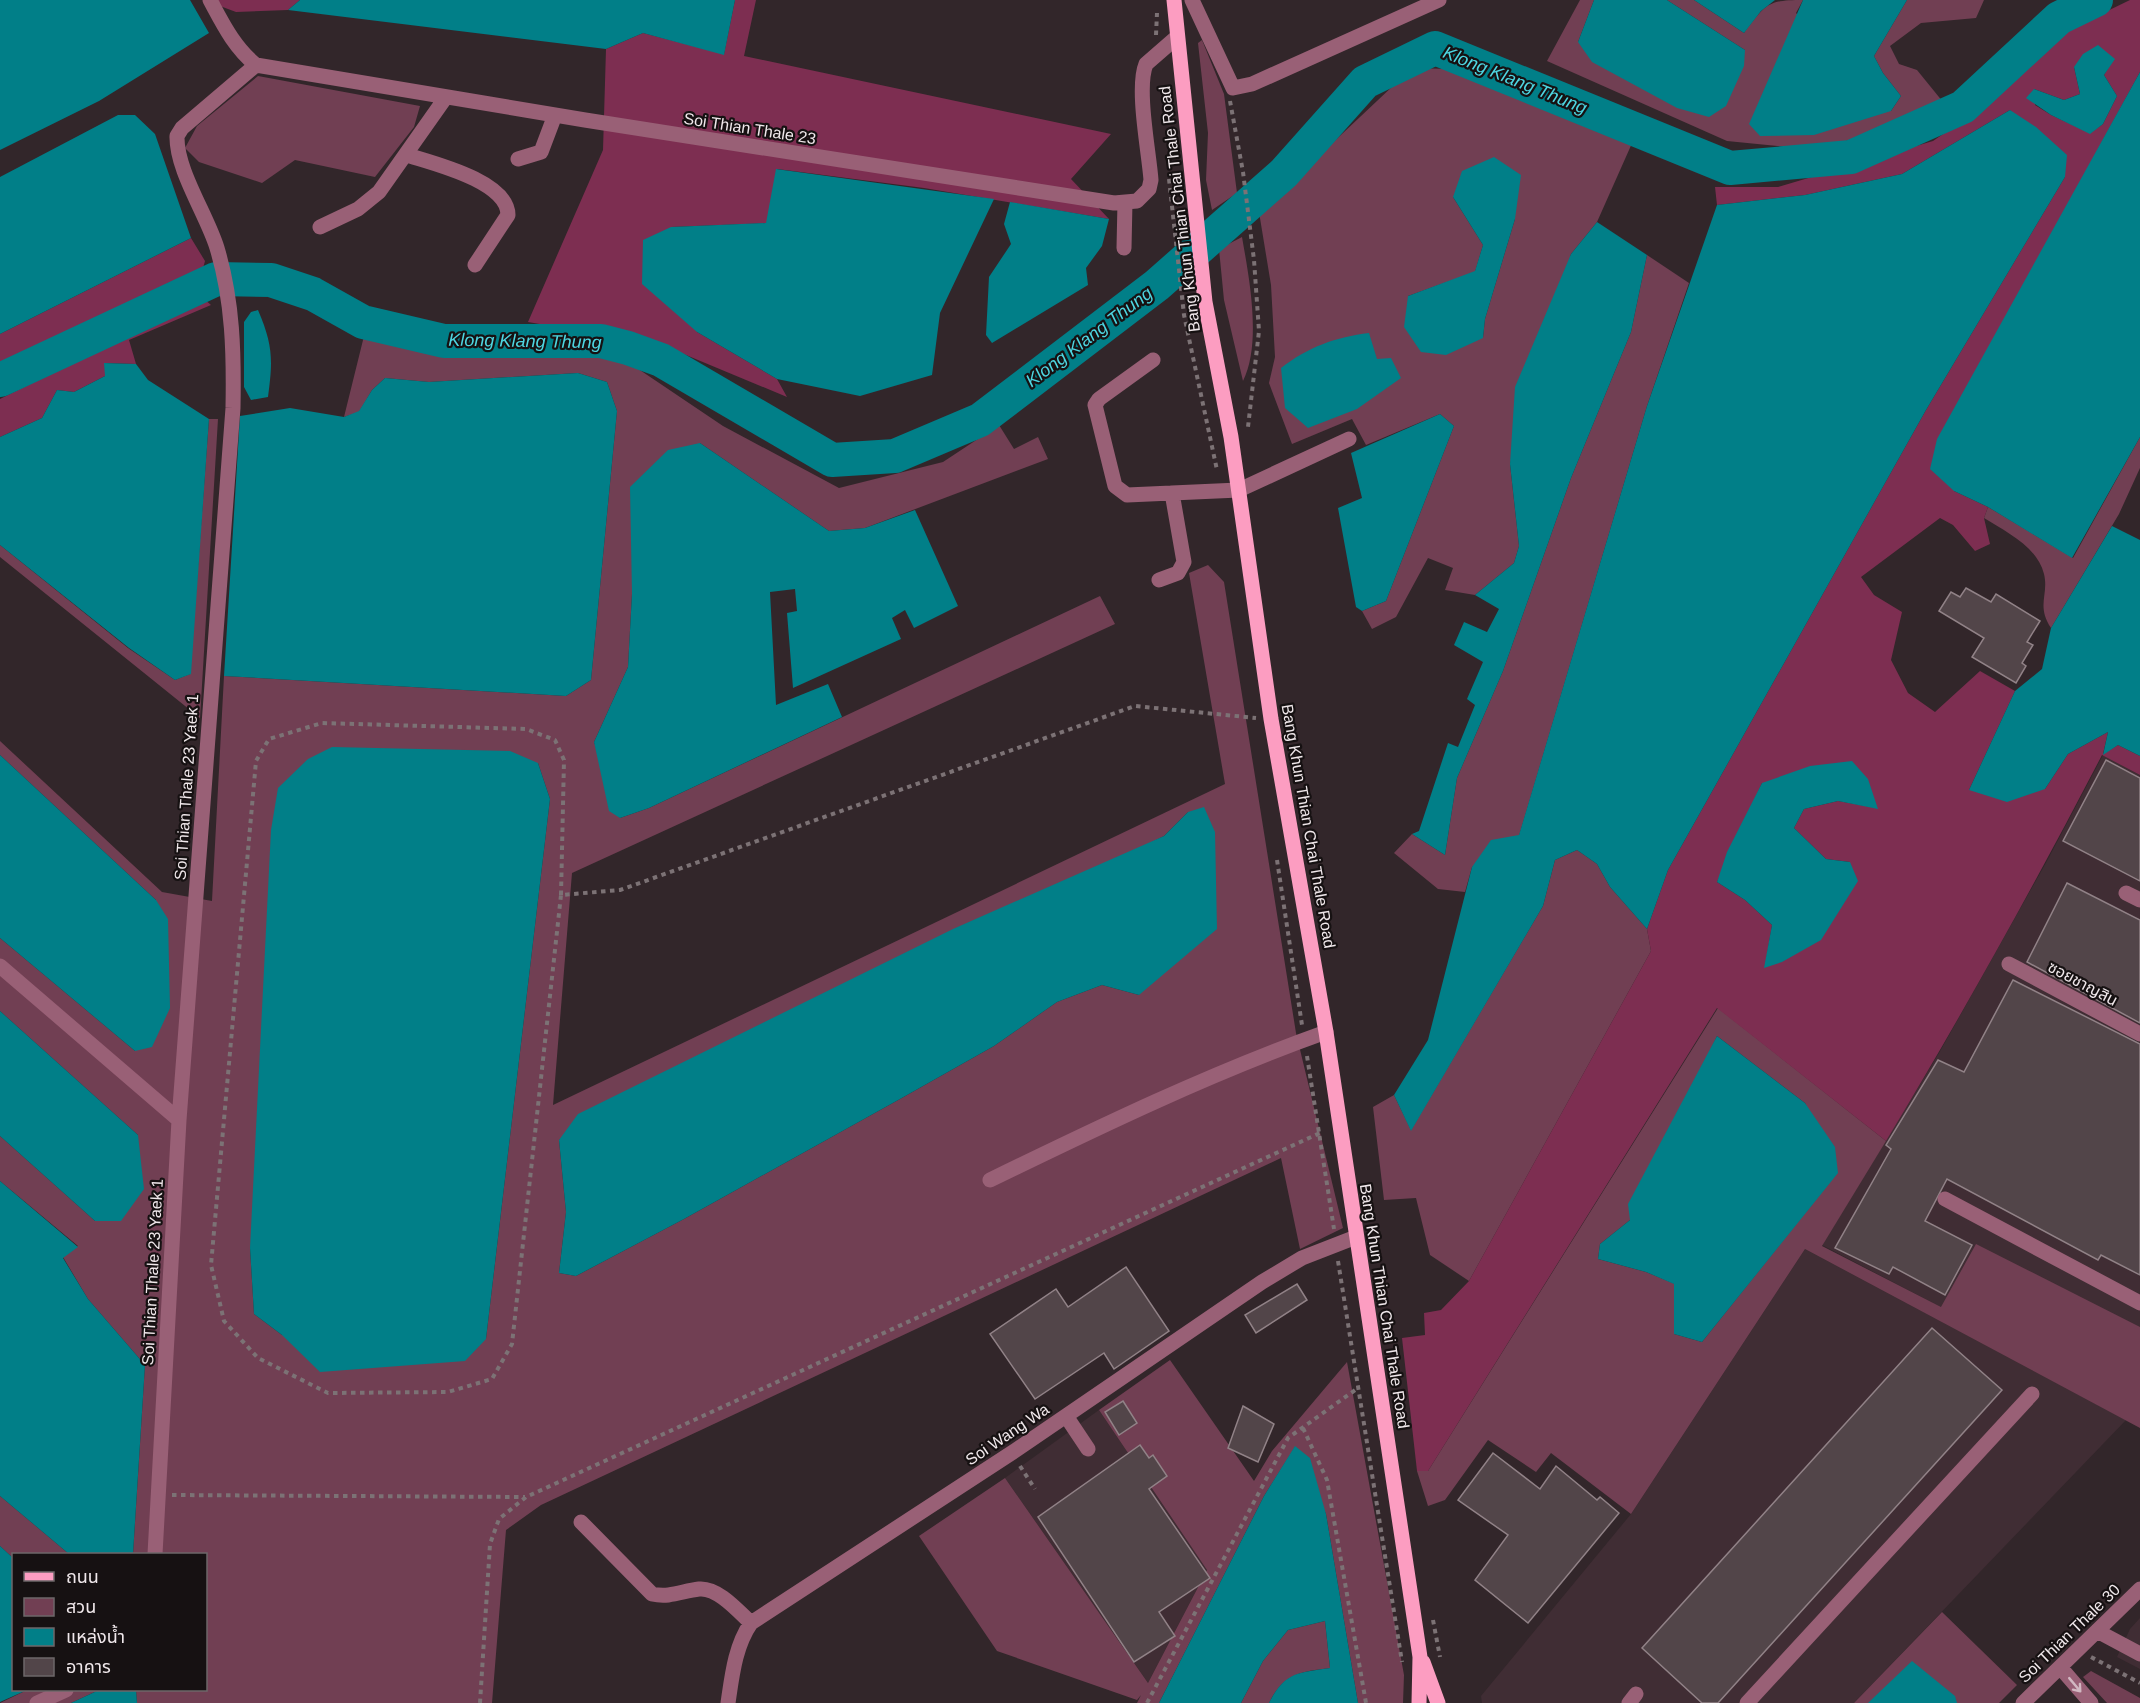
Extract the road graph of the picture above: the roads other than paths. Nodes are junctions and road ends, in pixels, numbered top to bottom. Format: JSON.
{"nodes":[{"id":1,"x":210,"y":0,"type":"edge"},
{"id":2,"x":1174,"y":0,"type":"edge"},
{"id":3,"x":1192,"y":0,"type":"edge"},
{"id":4,"x":1439,"y":0,"type":"edge"},
{"id":5,"x":1177,"y":37,"type":"junction"},
{"id":6,"x":256,"y":65,"type":"junction"},
{"id":7,"x":446,"y":97,"type":"junction"},
{"id":8,"x":555,"y":115,"type":"junction"},
{"id":9,"x":407,"y":155,"type":"junction"},
{"id":10,"x":518,"y":159,"type":"dead end"},
{"id":11,"x":1125,"y":202,"type":"junction"},
{"id":12,"x":320,"y":226,"type":"dead end"},
{"id":13,"x":1124,"y":248,"type":"dead end"},
{"id":14,"x":475,"y":265,"type":"dead end"},
{"id":15,"x":1153,"y":360,"type":"dead end"},
{"id":16,"x":1350,"y":439,"type":"dead end"},
{"id":17,"x":1239,"y":490,"type":"junction"},
{"id":18,"x":1172,"y":493,"type":"junction"},
{"id":19,"x":1159,"y":580,"type":"dead end"},
{"id":20,"x":2009,"y":964,"type":"dead end"},
{"id":21,"x":0,"y":966,"type":"edge"},
{"id":22,"x":1326,"y":1032,"type":"junction"},
{"id":23,"x":2140,"y":1034,"type":"edge"},
{"id":24,"x":179,"y":1120,"type":"junction"},
{"id":25,"x":990,"y":1180,"type":"dead end"},
{"id":26,"x":1945,"y":1199,"type":"dead end"},
{"id":27,"x":1356,"y":1237,"type":"junction"},
{"id":28,"x":2140,"y":1303,"type":"edge"},
{"id":29,"x":2032,"y":1394,"type":"dead end"},
{"id":30,"x":1066,"y":1416,"type":"junction"},
{"id":31,"x":1088,"y":1449,"type":"dead end"},
{"id":32,"x":581,"y":1522,"type":"dead end"},
{"id":33,"x":155,"y":1553,"type":"edge"},
{"id":34,"x":2140,"y":1589,"type":"edge"},
{"id":35,"x":751,"y":1623,"type":"junction"},
{"id":36,"x":2097,"y":1631,"type":"junction"},
{"id":37,"x":2140,"y":1654,"type":"edge"},
{"id":38,"x":1420,"y":1657,"type":"junction"},
{"id":39,"x":2060,"y":1666,"type":"junction"},
{"id":40,"x":62,"y":1691,"type":"edge"},
{"id":41,"x":37,"y":1703,"type":"edge"},
{"id":42,"x":728,"y":1703,"type":"edge"},
{"id":43,"x":1419,"y":1703,"type":"edge"},
{"id":44,"x":1438,"y":1703,"type":"edge"},
{"id":45,"x":1747,"y":1703,"type":"edge"},
{"id":46,"x":2023,"y":1703,"type":"edge"},
{"id":47,"x":2091,"y":1703,"type":"edge"}],
"edges":[{"from":1,"to":6,"type":"street"},
{"from":2,"to":5,"type":"main road","name":"Bang Khun Thian Chai Thale Road"},
{"from":3,"to":4,"type":"street"},
{"from":5,"to":11,"type":"street"},
{"from":5,"to":17,"type":"main road","name":"Bang Khun Thian Chai Thale Road"},
{"from":6,"to":7,"type":"street","name":"Soi Thian Thale 23"},
{"from":6,"to":24,"type":"street","name":"Soi Thian Thale 23 Yaek 1"},
{"from":7,"to":8,"type":"street","name":"Soi Thian Thale 23"},
{"from":7,"to":9,"type":"street"},
{"from":8,"to":10,"type":"street"},
{"from":8,"to":11,"type":"street","name":"Soi Thian Thale 23"},
{"from":9,"to":12,"type":"street"},
{"from":9,"to":14,"type":"street"},
{"from":11,"to":13,"type":"street"},
{"from":15,"to":18,"type":"street"},
{"from":16,"to":17,"type":"street"},
{"from":17,"to":18,"type":"street"},
{"from":17,"to":22,"type":"main road","name":"Bang Khun Thian Chai Thale Road"},
{"from":18,"to":19,"type":"street"},
{"from":20,"to":23,"type":"street","name":"ซอยชาญสิน"},
{"from":21,"to":24,"type":"street"},
{"from":22,"to":25,"type":"street"},
{"from":22,"to":27,"type":"main road","name":"Bang Khun Thian Chai Thale Road"},
{"from":24,"to":33,"type":"street","name":"Soi Thian Thale 23 Yaek 1"},
{"from":26,"to":28,"type":"street"},
{"from":27,"to":30,"type":"street","name":"Soi Wang Wa"},
{"from":27,"to":38,"type":"main road","name":"Bang Khun Thian Chai Thale Road"},
{"from":29,"to":45,"type":"street"},
{"from":30,"to":31,"type":"street"},
{"from":30,"to":35,"type":"street","name":"Soi Wang Wa"},
{"from":32,"to":35,"type":"street"},
{"from":34,"to":36,"type":"street","name":"Soi Thian Thale 30"},
{"from":35,"to":42,"type":"street"},
{"from":36,"to":37,"type":"street"},
{"from":36,"to":39,"type":"street","name":"Soi Thian Thale 30"},
{"from":38,"to":43,"type":"main road","name":"Bang Khun Thian Chai Thale Road"},
{"from":38,"to":44,"type":"main road","name":"Bang Khun Thian Chai Thale Road"},
{"from":39,"to":46,"type":"street","name":"Soi Thian Thale 30"},
{"from":39,"to":47,"type":"street","one_way":true},
{"from":40,"to":41,"type":"street"}]}
